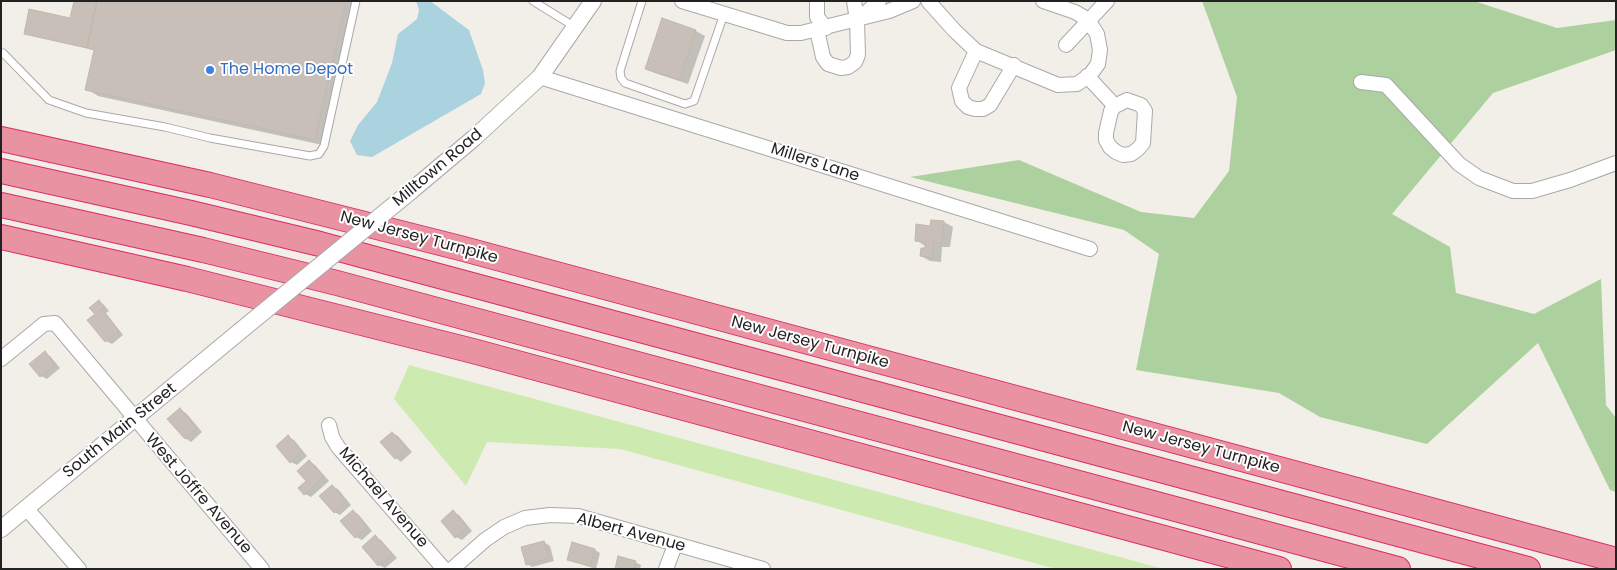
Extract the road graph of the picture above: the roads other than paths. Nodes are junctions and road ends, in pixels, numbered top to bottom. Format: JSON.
{"nodes":[{"id":1,"x":356,"y":1,"type":"edge"},
{"id":2,"x":533,"y":1,"type":"edge"},
{"id":3,"x":593,"y":1,"type":"edge"},
{"id":4,"x":642,"y":1,"type":"edge"},
{"id":5,"x":682,"y":1,"type":"edge"},
{"id":6,"x":817,"y":1,"type":"edge"},
{"id":7,"x":854,"y":1,"type":"edge"},
{"id":8,"x":878,"y":1,"type":"edge"},
{"id":9,"x":913,"y":1,"type":"edge"},
{"id":10,"x":928,"y":1,"type":"edge"},
{"id":11,"x":1043,"y":1,"type":"edge"},
{"id":12,"x":1107,"y":1,"type":"edge"},
{"id":13,"x":1071,"y":5,"type":"edge"},
{"id":14,"x":724,"y":14,"type":"junction"},
{"id":15,"x":857,"y":20,"type":"junction"},
{"id":16,"x":1088,"y":21,"type":"junction"},
{"id":17,"x":575,"y":27,"type":"junction"},
{"id":18,"x":821,"y":29,"type":"junction"},
{"id":19,"x":1066,"y":45,"type":"dead end"},
{"id":20,"x":976,"y":51,"type":"junction"},
{"id":21,"x":3,"y":53,"type":"dead end"},
{"id":22,"x":1014,"y":65,"type":"junction"},
{"id":23,"x":1087,"y":76,"type":"junction"},
{"id":24,"x":540,"y":77,"type":"junction"},
{"id":25,"x":1361,"y":82,"type":"dead end"},
{"id":26,"x":1114,"y":106,"type":"dead end"},
{"id":27,"x":1,"y":139,"type":"edge"},
{"id":28,"x":1616,"y":163,"type":"edge"},
{"id":29,"x":1,"y":171,"type":"edge"},
{"id":30,"x":1,"y":205,"type":"edge"},
{"id":31,"x":1,"y":237,"type":"edge"},
{"id":32,"x":1090,"y":250,"type":"dead end"},
{"id":33,"x":239,"y":332,"type":"joint"},
{"id":34,"x":1,"y":359,"type":"edge"},
{"id":35,"x":134,"y":419,"type":"junction"},
{"id":36,"x":328,"y":424,"type":"dead end"},
{"id":37,"x":26,"y":508,"type":"junction"},
{"id":38,"x":1,"y":529,"type":"edge"},
{"id":39,"x":675,"y":545,"type":"junction"},
{"id":40,"x":1616,"y":560,"type":"edge"},
{"id":41,"x":79,"y":569,"type":"edge"},
{"id":42,"x":262,"y":569,"type":"edge"},
{"id":43,"x":444,"y":569,"type":"edge"},
{"id":44,"x":452,"y":569,"type":"edge"},
{"id":45,"x":666,"y":569,"type":"edge"},
{"id":46,"x":763,"y":569,"type":"edge"},
{"id":47,"x":1279,"y":569,"type":"edge"},
{"id":48,"x":1398,"y":569,"type":"edge"},
{"id":49,"x":1528,"y":569,"type":"edge"}],
"edges":[{"from":1,"to":21,"type":"lane"},
{"from":2,"to":17,"type":"lane"},
{"from":3,"to":17,"type":"street","name":"Milltown Road"},
{"from":4,"to":14,"type":"lane"},
{"from":5,"to":14,"type":"street"},
{"from":6,"to":18,"type":"street"},
{"from":7,"to":15,"type":"street"},
{"from":8,"to":15,"type":"street"},
{"from":9,"to":15,"type":"street"},
{"from":10,"to":20,"type":"street"},
{"from":11,"to":13,"type":"street"},
{"from":12,"to":16,"type":"street"},
{"from":13,"to":16,"type":"street"},
{"from":14,"to":18,"type":"street"},
{"from":15,"to":18,"type":"street"},
{"from":15,"to":18,"type":"street"},
{"from":16,"to":19,"type":"street"},
{"from":16,"to":23,"type":"street"},
{"from":17,"to":24,"type":"street","name":"Milltown Road"},
{"from":20,"to":22,"type":"street"},
{"from":20,"to":22,"type":"street"},
{"from":22,"to":23,"type":"street"},
{"from":23,"to":26,"type":"street"},
{"from":24,"to":32,"type":"street","name":"Millers Lane"},
{"from":24,"to":33,"type":"street","name":"Milltown Road","bridge":true},
{"from":25,"to":28,"type":"street"},
{"from":27,"to":40,"type":"highway","name":"New Jersey Turnpike"},
{"from":29,"to":49,"type":"highway","name":"New Jersey Turnpike"},
{"from":30,"to":48,"type":"highway"},
{"from":31,"to":47,"type":"highway"},
{"from":33,"to":35,"type":"street","name":"South Main Street"},
{"from":34,"to":35,"type":"street","name":"West Joffre Avenue"},
{"from":35,"to":37,"type":"street","name":"South Main Street"},
{"from":35,"to":42,"type":"street","name":"West Joffre Avenue"},
{"from":36,"to":43,"type":"street","name":"Michael Avenue"},
{"from":37,"to":38,"type":"street","name":"South Main Street"},
{"from":37,"to":41,"type":"street"},
{"from":39,"to":44,"type":"street","name":"Albert Avenue"},
{"from":39,"to":45,"type":"street"},
{"from":39,"to":46,"type":"street","name":"Albert Avenue"}]}
